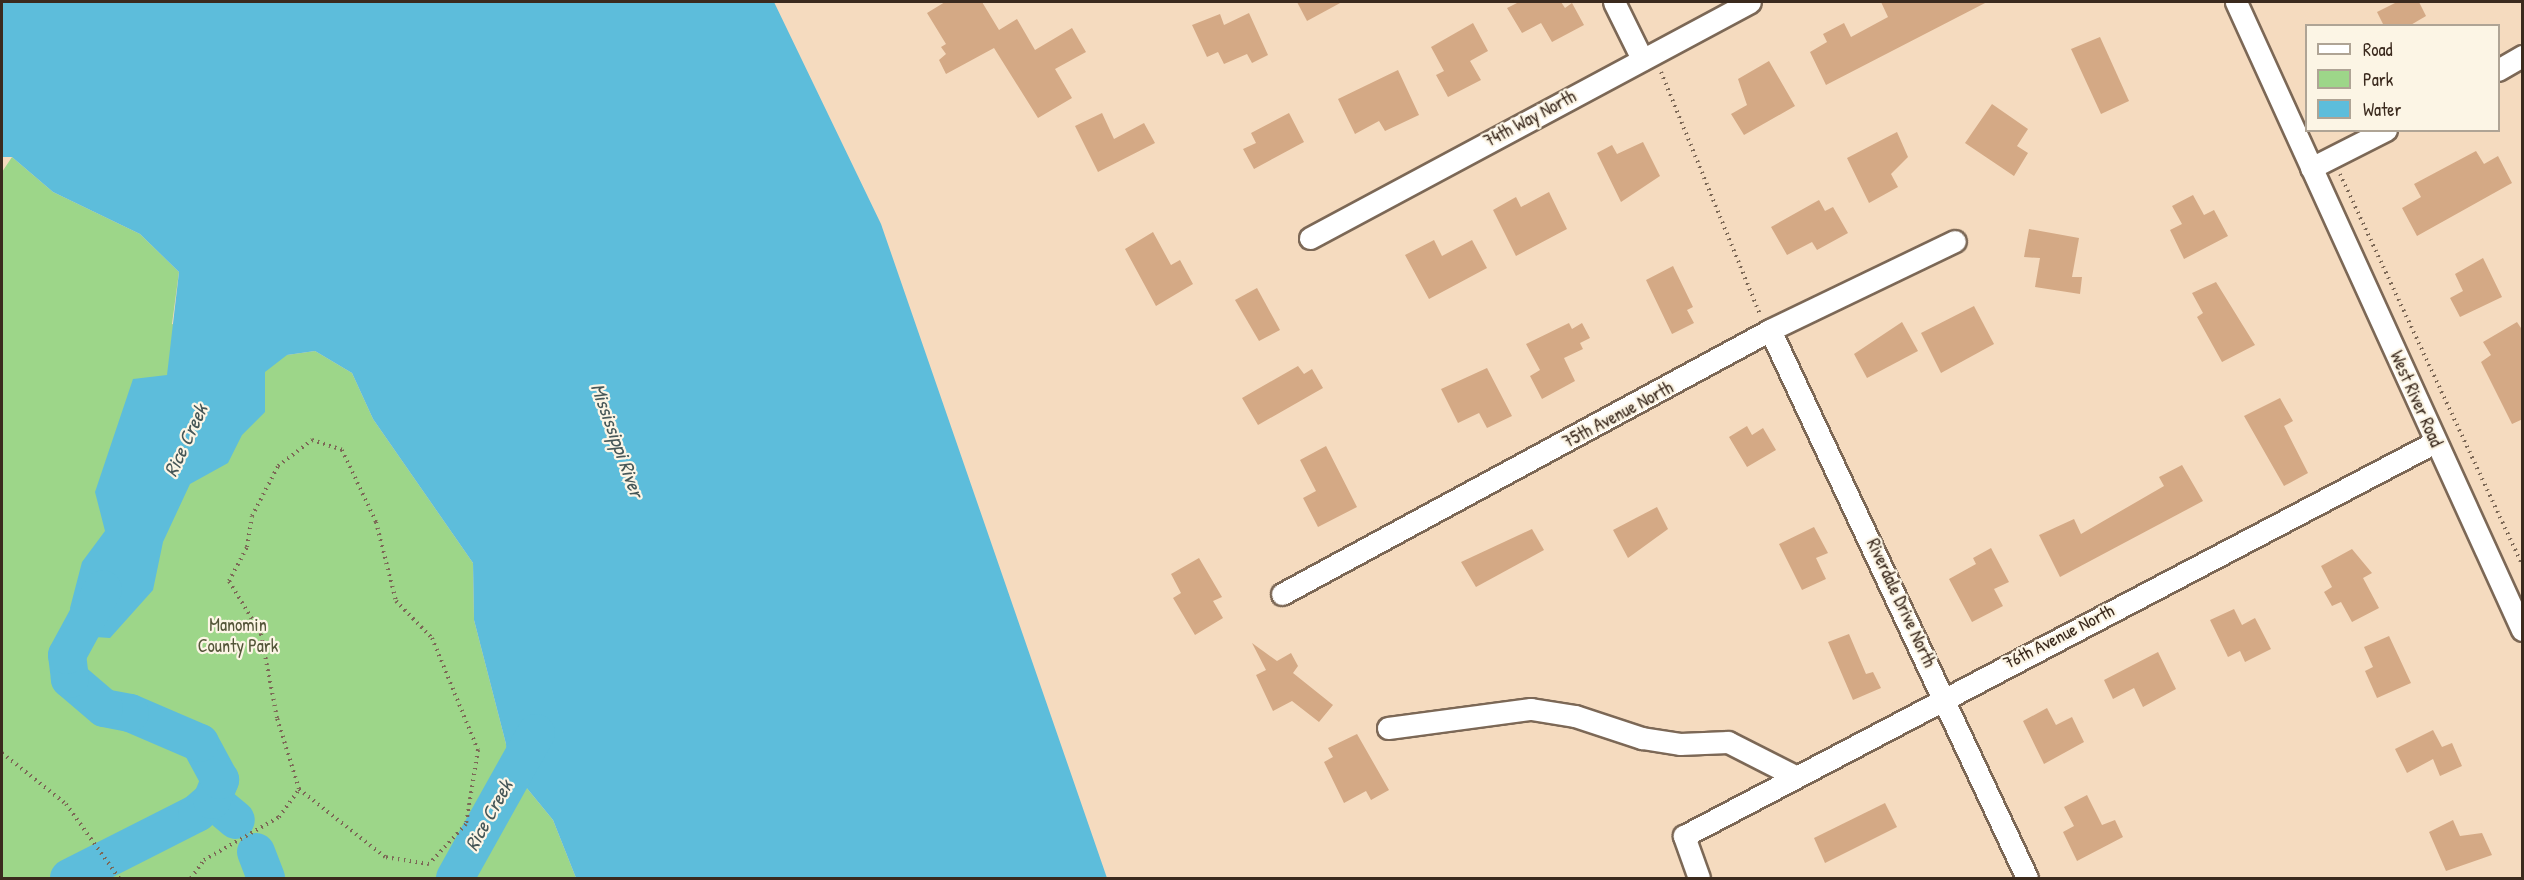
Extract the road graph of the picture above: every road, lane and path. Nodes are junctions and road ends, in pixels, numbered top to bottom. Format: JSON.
{"nodes":[{"id":1,"x":1614,"y":2,"type":"edge"},
{"id":2,"x":1750,"y":2,"type":"edge"},
{"id":3,"x":2236,"y":2,"type":"edge"},
{"id":4,"x":1647,"y":56,"type":"junction"},
{"id":5,"x":2523,"y":56,"type":"edge"},
{"id":6,"x":2500,"y":69,"type":"edge"},
{"id":7,"x":2382,"y":132,"type":"edge"},
{"id":8,"x":2311,"y":168,"type":"junction"},
{"id":9,"x":2339,"y":171,"type":"dead end"},
{"id":10,"x":1310,"y":238,"type":"dead end"},
{"id":11,"x":1955,"y":241,"type":"dead end"},
{"id":12,"x":1770,"y":330,"type":"junction"},
{"id":13,"x":2435,"y":441,"type":"junction"},
{"id":14,"x":2523,"y":564,"type":"edge"},
{"id":15,"x":1282,"y":594,"type":"dead end"},
{"id":16,"x":2521,"y":620,"type":"edge"},
{"id":17,"x":1944,"y":696,"type":"junction"},
{"id":18,"x":1388,"y":728,"type":"dead end"},
{"id":19,"x":2,"y":753,"type":"edge"},
{"id":20,"x":1793,"y":776,"type":"junction"},
{"id":21,"x":299,"y":789,"type":"junction"},
{"id":22,"x":119,"y":879,"type":"edge"},
{"id":23,"x":191,"y":879,"type":"edge"},
{"id":24,"x":1699,"y":879,"type":"edge"},
{"id":25,"x":2027,"y":879,"type":"edge"}],
"edges":[{"from":1,"to":4,"type":"street"},
{"from":2,"to":4,"type":"street","name":"74th Way North"},
{"from":3,"to":8,"type":"street"},
{"from":4,"to":10,"type":"street","name":"74th Way North"},
{"from":4,"to":12,"type":"path"},
{"from":5,"to":6,"type":"street"},
{"from":7,"to":8,"type":"street"},
{"from":8,"to":13,"type":"street","name":"West River Road"},
{"from":9,"to":14,"type":"path"},
{"from":11,"to":12,"type":"street","name":"75th Avenue North"},
{"from":12,"to":15,"type":"street","name":"75th Avenue North"},
{"from":12,"to":17,"type":"street","name":"Riverdale Drive North"},
{"from":13,"to":16,"type":"street","name":"West River Road"},
{"from":13,"to":17,"type":"street","name":"76th Avenue North"},
{"from":17,"to":20,"type":"street","name":"76th Avenue North"},
{"from":17,"to":25,"type":"street","name":"Riverdale Drive North"},
{"from":18,"to":20,"type":"street"},
{"from":19,"to":22,"type":"path"},
{"from":20,"to":24,"type":"street","name":"76th Avenue North"},
{"from":21,"to":21,"type":"path"},
{"from":21,"to":23,"type":"path"}]}
